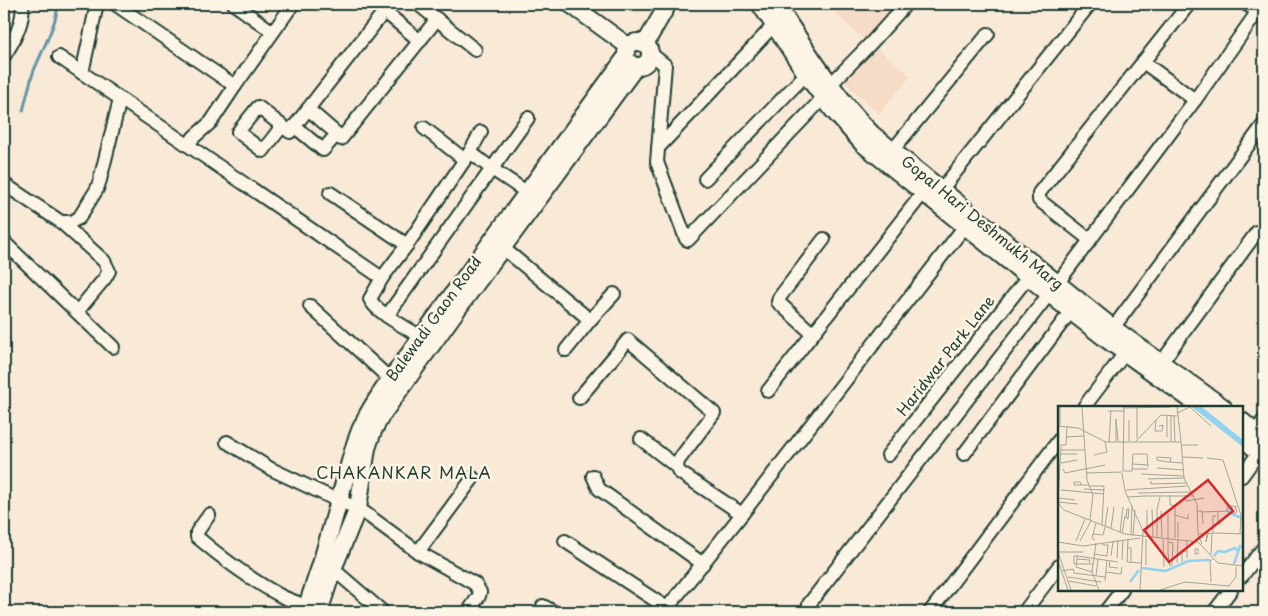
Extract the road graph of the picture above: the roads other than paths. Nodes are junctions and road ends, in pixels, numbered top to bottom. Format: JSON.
{"nodes":[{"id":1,"x":22,"y":4,"type":"edge"},
{"id":2,"x":97,"y":4,"type":"edge"},
{"id":3,"x":115,"y":4,"type":"edge"},
{"id":4,"x":234,"y":4,"type":"edge"},
{"id":5,"x":294,"y":4,"type":"edge"},
{"id":6,"x":418,"y":4,"type":"edge"},
{"id":7,"x":668,"y":4,"type":"edge"},
{"id":8,"x":760,"y":4,"type":"edge"},
{"id":9,"x":776,"y":4,"type":"edge"},
{"id":10,"x":906,"y":4,"type":"edge"},
{"id":11,"x":1090,"y":4,"type":"edge"},
{"id":12,"x":1189,"y":4,"type":"edge"},
{"id":13,"x":1246,"y":4,"type":"edge"},
{"id":14,"x":576,"y":6,"type":"edge"},
{"id":15,"x":387,"y":7,"type":"edge"},
{"id":16,"x":1260,"y":7,"type":"edge"},
{"id":17,"x":437,"y":20,"type":"junction"},
{"id":18,"x":774,"y":25,"type":"junction"},
{"id":19,"x":274,"y":32,"type":"junction"},
{"id":20,"x":988,"y":34,"type":"dead end"},
{"id":21,"x":420,"y":41,"type":"junction"},
{"id":22,"x":648,"y":48,"type":"junction"},
{"id":23,"x":475,"y":50,"type":"dead end"},
{"id":24,"x":4,"y":56,"type":"edge"},
{"id":25,"x":631,"y":56,"type":"junction"},
{"id":26,"x":59,"y":57,"type":"dead end"},
{"id":27,"x":1143,"y":62,"type":"junction"},
{"id":28,"x":82,"y":73,"type":"junction"},
{"id":29,"x":806,"y":74,"type":"junction"},
{"id":30,"x":235,"y":86,"type":"junction"},
{"id":31,"x":826,"y":91,"type":"junction"},
{"id":32,"x":120,"y":99,"type":"junction"},
{"id":33,"x":1195,"y":100,"type":"junction"},
{"id":34,"x":308,"y":109,"type":"junction"},
{"id":35,"x":528,"y":118,"type":"dead end"},
{"id":36,"x":1264,"y":124,"type":"edge"},
{"id":37,"x":424,"y":128,"type":"dead end"},
{"id":38,"x":481,"y":132,"type":"dead end"},
{"id":39,"x":341,"y":139,"type":"dead end"},
{"id":40,"x":188,"y":145,"type":"junction"},
{"id":41,"x":658,"y":148,"type":"junction"},
{"id":42,"x":892,"y":151,"type":"junction"},
{"id":43,"x":468,"y":156,"type":"junction"},
{"id":44,"x":492,"y":168,"type":"junction"},
{"id":45,"x":705,"y":179,"type":"dead end"},
{"id":46,"x":4,"y":184,"type":"edge"},
{"id":47,"x":941,"y":190,"type":"junction"},
{"id":48,"x":330,"y":193,"type":"dead end"},
{"id":49,"x":923,"y":193,"type":"junction"},
{"id":50,"x":533,"y":196,"type":"junction"},
{"id":51,"x":61,"y":222,"type":"junction"},
{"id":52,"x":965,"y":226,"type":"junction"},
{"id":53,"x":1257,"y":232,"type":"dead end"},
{"id":54,"x":824,"y":238,"type":"dead end"},
{"id":55,"x":4,"y":240,"type":"edge"},
{"id":56,"x":1090,"y":240,"type":"junction"},
{"id":57,"x":407,"y":245,"type":"junction"},
{"id":58,"x":503,"y":248,"type":"junction"},
{"id":59,"x":1028,"y":277,"type":"junction"},
{"id":60,"x":382,"y":278,"type":"junction"},
{"id":61,"x":1053,"y":289,"type":"junction"},
{"id":62,"x":614,"y":294,"type":"dead end"},
{"id":63,"x":310,"y":306,"type":"dead end"},
{"id":64,"x":1071,"y":311,"type":"junction"},
{"id":65,"x":77,"y":312,"type":"junction"},
{"id":66,"x":387,"y":316,"type":"junction"},
{"id":67,"x":590,"y":320,"type":"junction"},
{"id":68,"x":1113,"y":328,"type":"junction"},
{"id":69,"x":813,"y":334,"type":"junction"},
{"id":70,"x":427,"y":341,"type":"junction"},
{"id":71,"x":113,"y":347,"type":"dead end"},
{"id":72,"x":566,"y":350,"type":"dead end"},
{"id":73,"x":1134,"y":354,"type":"junction"},
{"id":74,"x":1161,"y":363,"type":"junction"},
{"id":75,"x":390,"y":379,"type":"junction"},
{"id":76,"x":768,"y":391,"type":"dead end"},
{"id":77,"x":579,"y":398,"type":"dead end"},
{"id":78,"x":1190,"y":404,"type":"edge"},
{"id":79,"x":1085,"y":406,"type":"edge"},
{"id":80,"x":1222,"y":406,"type":"edge"},
{"id":81,"x":1243,"y":422,"type":"edge"},
{"id":82,"x":641,"y":439,"type":"dead end"},
{"id":83,"x":1258,"y":440,"type":"edge"},
{"id":84,"x":1058,"y":441,"type":"edge"},
{"id":85,"x":227,"y":442,"type":"dead end"},
{"id":86,"x":964,"y":454,"type":"dead end"},
{"id":87,"x":888,"y":455,"type":"dead end"},
{"id":88,"x":677,"y":466,"type":"junction"},
{"id":89,"x":1243,"y":474,"type":"edge"},
{"id":90,"x":593,"y":476,"type":"dead end"},
{"id":91,"x":474,"y":478,"type":"dead end"},
{"id":92,"x":339,"y":501,"type":"junction"},
{"id":93,"x":358,"y":508,"type":"junction"},
{"id":94,"x":742,"y":514,"type":"junction"},
{"id":95,"x":209,"y":515,"type":"dead end"},
{"id":96,"x":565,"y":541,"type":"dead end"},
{"id":97,"x":1264,"y":546,"type":"edge"},
{"id":98,"x":418,"y":552,"type":"junction"},
{"id":99,"x":703,"y":564,"type":"junction"},
{"id":100,"x":327,"y":567,"type":"junction"},
{"id":101,"x":1058,"y":567,"type":"edge"},
{"id":102,"x":1243,"y":575,"type":"edge"},
{"id":103,"x":1121,"y":591,"type":"edge"},
{"id":104,"x":1230,"y":591,"type":"edge"},
{"id":105,"x":810,"y":604,"type":"dead end"},
{"id":106,"x":310,"y":610,"type":"edge"},
{"id":107,"x":666,"y":610,"type":"edge"},
{"id":108,"x":383,"y":612,"type":"edge"},
{"id":109,"x":468,"y":612,"type":"edge"},
{"id":110,"x":930,"y":612,"type":"edge"},
{"id":111,"x":1024,"y":612,"type":"edge"},
{"id":112,"x":1105,"y":612,"type":"edge"},
{"id":113,"x":1214,"y":612,"type":"edge"}],
"edges":[{"from":1,"to":24,"type":"street"},
{"from":2,"to":28,"type":"street"},
{"from":3,"to":30,"type":"street"},
{"from":4,"to":19,"type":"street"},
{"from":5,"to":19,"type":"street"},
{"from":6,"to":17,"type":"street"},
{"from":7,"to":22,"type":"main road"},
{"from":8,"to":18,"type":"main road","name":"Gopal Hari Deshmukh Marg"},
{"from":9,"to":31,"type":"main road","name":"Gopal Hari Deshmukh Marg"},
{"from":10,"to":31,"type":"street"},
{"from":11,"to":47,"type":"street"},
{"from":12,"to":27,"type":"street"},
{"from":13,"to":16,"type":"street"},
{"from":14,"to":25,"type":"main road"},
{"from":15,"to":21,"type":"street"},
{"from":15,"to":34,"type":"street"},
{"from":16,"to":33,"type":"street"},
{"from":17,"to":21,"type":"street"},
{"from":17,"to":23,"type":"street"},
{"from":18,"to":29,"type":"main road","name":"Gopal Hari Deshmukh Marg"},
{"from":18,"to":41,"type":"street"},
{"from":19,"to":30,"type":"street"},
{"from":20,"to":42,"type":"street"},
{"from":21,"to":39,"type":"street"},
{"from":22,"to":25,"type":"main road"},
{"from":22,"to":25,"type":"main road","name":"Balewadi Gaon Road"},
{"from":22,"to":41,"type":"street"},
{"from":25,"to":50,"type":"main road","name":"Balewadi Gaon Road"},
{"from":26,"to":28,"type":"street"},
{"from":27,"to":33,"type":"street"},
{"from":27,"to":56,"type":"street"},
{"from":28,"to":32,"type":"street"},
{"from":29,"to":31,"type":"main road","name":"Gopal Hari Deshmukh Marg"},
{"from":29,"to":45,"type":"street"},
{"from":30,"to":40,"type":"street"},
{"from":31,"to":41,"type":"street"},
{"from":31,"to":42,"type":"main road","name":"Gopal Hari Deshmukh Marg"},
{"from":31,"to":49,"type":"main road","name":"Gopal Hari Deshmukh Marg"},
{"from":32,"to":40,"type":"street"},
{"from":32,"to":51,"type":"street"},
{"from":33,"to":56,"type":"street"},
{"from":34,"to":34,"type":"street"},
{"from":35,"to":44,"type":"street"},
{"from":36,"to":68,"type":"street"},
{"from":37,"to":43,"type":"street"},
{"from":38,"to":43,"type":"street"},
{"from":40,"to":60,"type":"street"},
{"from":42,"to":47,"type":"main road","name":"Gopal Hari Deshmukh Marg"},
{"from":43,"to":44,"type":"street"},
{"from":43,"to":57,"type":"street"},
{"from":44,"to":50,"type":"street"},
{"from":44,"to":66,"type":"street"},
{"from":46,"to":51,"type":"street"},
{"from":47,"to":61,"type":"main road","name":"Gopal Hari Deshmukh Marg"},
{"from":48,"to":57,"type":"street"},
{"from":49,"to":52,"type":"main road","name":"Gopal Hari Deshmukh Marg"},
{"from":49,"to":69,"type":"street"},
{"from":50,"to":58,"type":"main road","name":"Balewadi Gaon Road"},
{"from":50,"to":70,"type":"main road","name":"Balewadi Gaon Road"},
{"from":51,"to":65,"type":"street"},
{"from":52,"to":59,"type":"main road","name":"Gopal Hari Deshmukh Marg"},
{"from":52,"to":94,"type":"street"},
{"from":53,"to":74,"type":"street"},
{"from":54,"to":69,"type":"street"},
{"from":55,"to":65,"type":"street"},
{"from":56,"to":61,"type":"street"},
{"from":57,"to":60,"type":"street"},
{"from":58,"to":67,"type":"street"},
{"from":58,"to":70,"type":"main road","name":"Balewadi Gaon Road"},
{"from":59,"to":61,"type":"main road","name":"Gopal Hari Deshmukh Marg"},
{"from":59,"to":87,"type":"street","name":"Haridwar Park Lane"},
{"from":60,"to":66,"type":"street"},
{"from":61,"to":64,"type":"main road","name":"Gopal Hari Deshmukh Marg"},
{"from":61,"to":68,"type":"main road","name":"Gopal Hari Deshmukh Marg"},
{"from":61,"to":105,"type":"street"},
{"from":62,"to":67,"type":"street"},
{"from":63,"to":75,"type":"street"},
{"from":64,"to":73,"type":"main road","name":"Gopal Hari Deshmukh Marg"},
{"from":64,"to":86,"type":"street"},
{"from":65,"to":71,"type":"street"},
{"from":66,"to":70,"type":"street"},
{"from":67,"to":72,"type":"street"},
{"from":68,"to":73,"type":"main road","name":"Gopal Hari Deshmukh Marg"},
{"from":69,"to":76,"type":"street"},
{"from":70,"to":75,"type":"main road","name":"Balewadi Gaon Road"},
{"from":70,"to":93,"type":"main road","name":"Balewadi Gaon Road"},
{"from":73,"to":74,"type":"main road","name":"Gopal Hari Deshmukh Marg"},
{"from":73,"to":78,"type":"main road","name":"Gopal Hari Deshmukh Marg"},
{"from":73,"to":79,"type":"street"},
{"from":74,"to":80,"type":"main road","name":"Gopal Hari Deshmukh Marg"},
{"from":75,"to":92,"type":"main road","name":"Balewadi Gaon Road"},
{"from":77,"to":88,"type":"street"},
{"from":81,"to":83,"type":"main road"},
{"from":82,"to":88,"type":"street"},
{"from":83,"to":89,"type":"street"},
{"from":84,"to":110,"type":"street"},
{"from":85,"to":92,"type":"street"},
{"from":88,"to":94,"type":"street"},
{"from":90,"to":99,"type":"street"},
{"from":91,"to":98,"type":"street"},
{"from":92,"to":93,"type":"street"},
{"from":92,"to":100,"type":"main road","name":"Balewadi Gaon Road"},
{"from":93,"to":98,"type":"street"},
{"from":93,"to":100,"type":"main road","name":"Balewadi Gaon Road"},
{"from":94,"to":99,"type":"street"},
{"from":95,"to":106,"type":"street"},
{"from":96,"to":107,"type":"street"},
{"from":97,"to":102,"type":"street"},
{"from":98,"to":109,"type":"street"},
{"from":99,"to":107,"type":"street"},
{"from":100,"to":106,"type":"main road","name":"Balewadi Gaon Road"},
{"from":100,"to":108,"type":"street"},
{"from":101,"to":111,"type":"street"},
{"from":103,"to":112,"type":"street"},
{"from":104,"to":113,"type":"street"}]}
